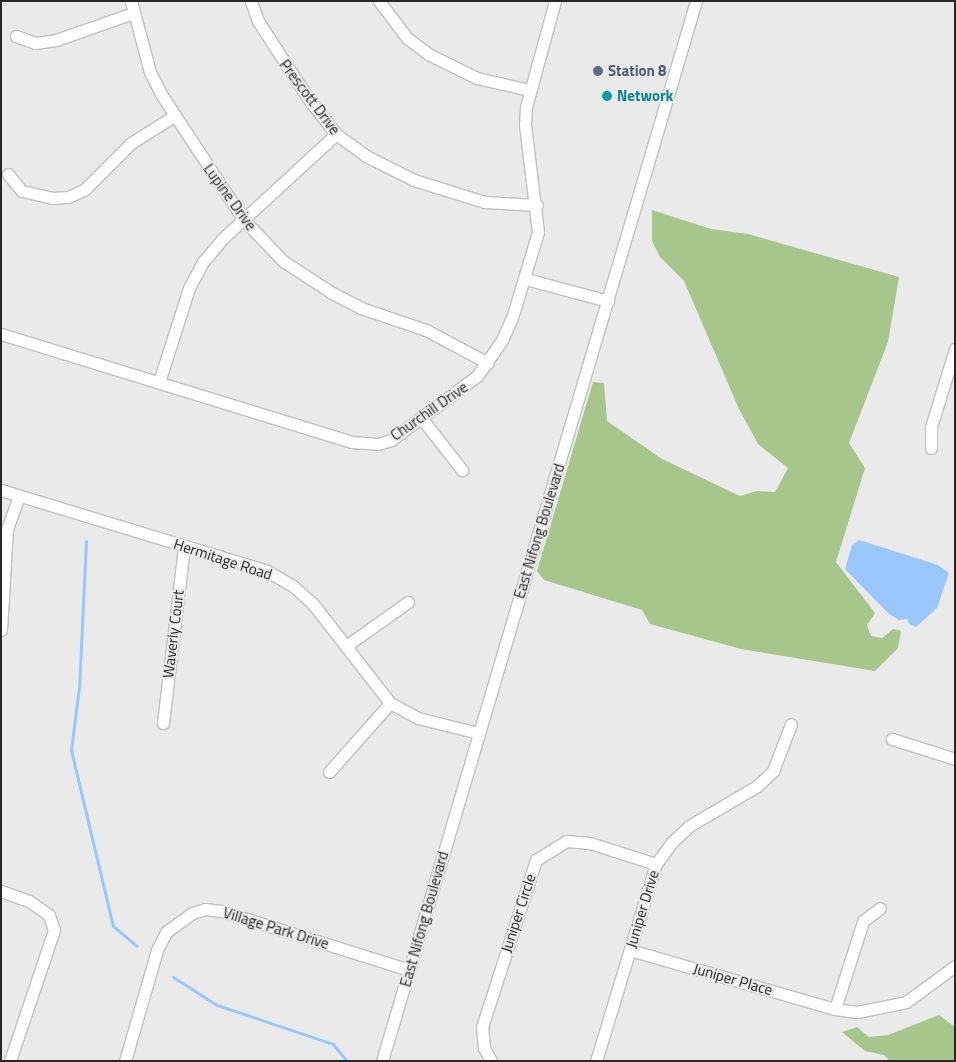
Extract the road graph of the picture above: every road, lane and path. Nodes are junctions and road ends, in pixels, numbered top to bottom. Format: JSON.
{"nodes":[{"id":1,"x":251,"y":1,"type":"edge"},
{"id":2,"x":379,"y":1,"type":"edge"},
{"id":3,"x":555,"y":1,"type":"edge"},
{"id":4,"x":696,"y":1,"type":"edge"},
{"id":5,"x":132,"y":7,"type":"edge"},
{"id":6,"x":16,"y":36,"type":"dead end"},
{"id":7,"x":529,"y":90,"type":"junction"},
{"id":8,"x":174,"y":116,"type":"junction"},
{"id":9,"x":336,"y":134,"type":"junction"},
{"id":10,"x":8,"y":174,"type":"dead end"},
{"id":11,"x":537,"y":205,"type":"junction"},
{"id":12,"x":243,"y":219,"type":"junction"},
{"id":13,"x":526,"y":279,"type":"junction"},
{"id":14,"x":608,"y":301,"type":"junction"},
{"id":15,"x":1,"y":334,"type":"edge"},
{"id":16,"x":955,"y":349,"type":"edge"},
{"id":17,"x":488,"y":363,"type":"junction"},
{"id":18,"x":159,"y":382,"type":"junction"},
{"id":19,"x":422,"y":418,"type":"junction"},
{"id":20,"x":931,"y":448,"type":"dead end"},
{"id":21,"x":462,"y":470,"type":"dead end"},
{"id":22,"x":1,"y":490,"type":"edge"},
{"id":23,"x":19,"y":496,"type":"junction"},
{"id":24,"x":184,"y":546,"type":"junction"},
{"id":25,"x":408,"y":602,"type":"dead end"},
{"id":26,"x":1,"y":630,"type":"edge"},
{"id":27,"x":346,"y":646,"type":"junction"},
{"id":28,"x":390,"y":703,"type":"junction"},
{"id":29,"x":163,"y":723,"type":"dead end"},
{"id":30,"x":791,"y":724,"type":"dead end"},
{"id":31,"x":478,"y":733,"type":"junction"},
{"id":32,"x":892,"y":739,"type":"dead end"},
{"id":33,"x":955,"y":759,"type":"edge"},
{"id":34,"x":329,"y":772,"type":"dead end"},
{"id":35,"x":656,"y":864,"type":"junction"},
{"id":36,"x":1,"y":891,"type":"edge"},
{"id":37,"x":880,"y":908,"type":"dead end"},
{"id":38,"x":630,"y":950,"type":"junction"},
{"id":39,"x":955,"y":966,"type":"edge"},
{"id":40,"x":409,"y":970,"type":"junction"},
{"id":41,"x":835,"y":1009,"type":"junction"},
{"id":42,"x":10,"y":1061,"type":"edge"},
{"id":43,"x":125,"y":1061,"type":"edge"},
{"id":44,"x":382,"y":1061,"type":"edge"},
{"id":45,"x":491,"y":1061,"type":"edge"},
{"id":46,"x":596,"y":1061,"type":"edge"}],
"edges":[{"from":1,"to":9,"type":"street","name":"Prescott Drive"},
{"from":2,"to":7,"type":"street"},
{"from":3,"to":7,"type":"street","name":"Churchill Drive"},
{"from":4,"to":14,"type":"street","name":"East Nifong Boulevard"},
{"from":5,"to":6,"type":"street"},
{"from":5,"to":8,"type":"street","name":"Lupine Drive"},
{"from":7,"to":11,"type":"street","name":"Churchill Drive"},
{"from":8,"to":10,"type":"street"},
{"from":8,"to":12,"type":"street","name":"Lupine Drive"},
{"from":9,"to":11,"type":"street","name":"Prescott Drive"},
{"from":9,"to":12,"type":"street"},
{"from":11,"to":13,"type":"street","name":"Churchill Drive"},
{"from":12,"to":17,"type":"street","name":"Lupine Drive"},
{"from":12,"to":18,"type":"street"},
{"from":13,"to":14,"type":"street"},
{"from":13,"to":17,"type":"street","name":"Churchill Drive"},
{"from":14,"to":31,"type":"street","name":"East Nifong Boulevard"},
{"from":15,"to":18,"type":"street","name":"Churchill Drive"},
{"from":16,"to":20,"type":"street"},
{"from":17,"to":19,"type":"street","name":"Churchill Drive"},
{"from":18,"to":19,"type":"street","name":"Churchill Drive"},
{"from":19,"to":21,"type":"street"},
{"from":22,"to":23,"type":"street","name":"Hermitage Road"},
{"from":23,"to":24,"type":"street","name":"Hermitage Road"},
{"from":23,"to":26,"type":"street"},
{"from":24,"to":27,"type":"street","name":"Hermitage Road"},
{"from":24,"to":29,"type":"street","name":"Waverly Court"},
{"from":25,"to":27,"type":"street"},
{"from":27,"to":28,"type":"street","name":"Hermitage Road"},
{"from":28,"to":31,"type":"street","name":"Hermitage Road"},
{"from":28,"to":34,"type":"street"},
{"from":30,"to":35,"type":"street","name":"Juniper Drive"},
{"from":31,"to":40,"type":"street","name":"East Nifong Boulevard"},
{"from":32,"to":33,"type":"street"},
{"from":35,"to":38,"type":"street","name":"Juniper Drive"},
{"from":35,"to":45,"type":"street","name":"Juniper Circle"},
{"from":36,"to":42,"type":"street"},
{"from":37,"to":41,"type":"street"},
{"from":38,"to":41,"type":"street","name":"Juniper Place"},
{"from":38,"to":46,"type":"street","name":"Juniper Drive"},
{"from":39,"to":41,"type":"street","name":"Juniper Place"},
{"from":40,"to":43,"type":"street","name":"Village Park Drive"},
{"from":40,"to":44,"type":"street","name":"East Nifong Boulevard"}]}
